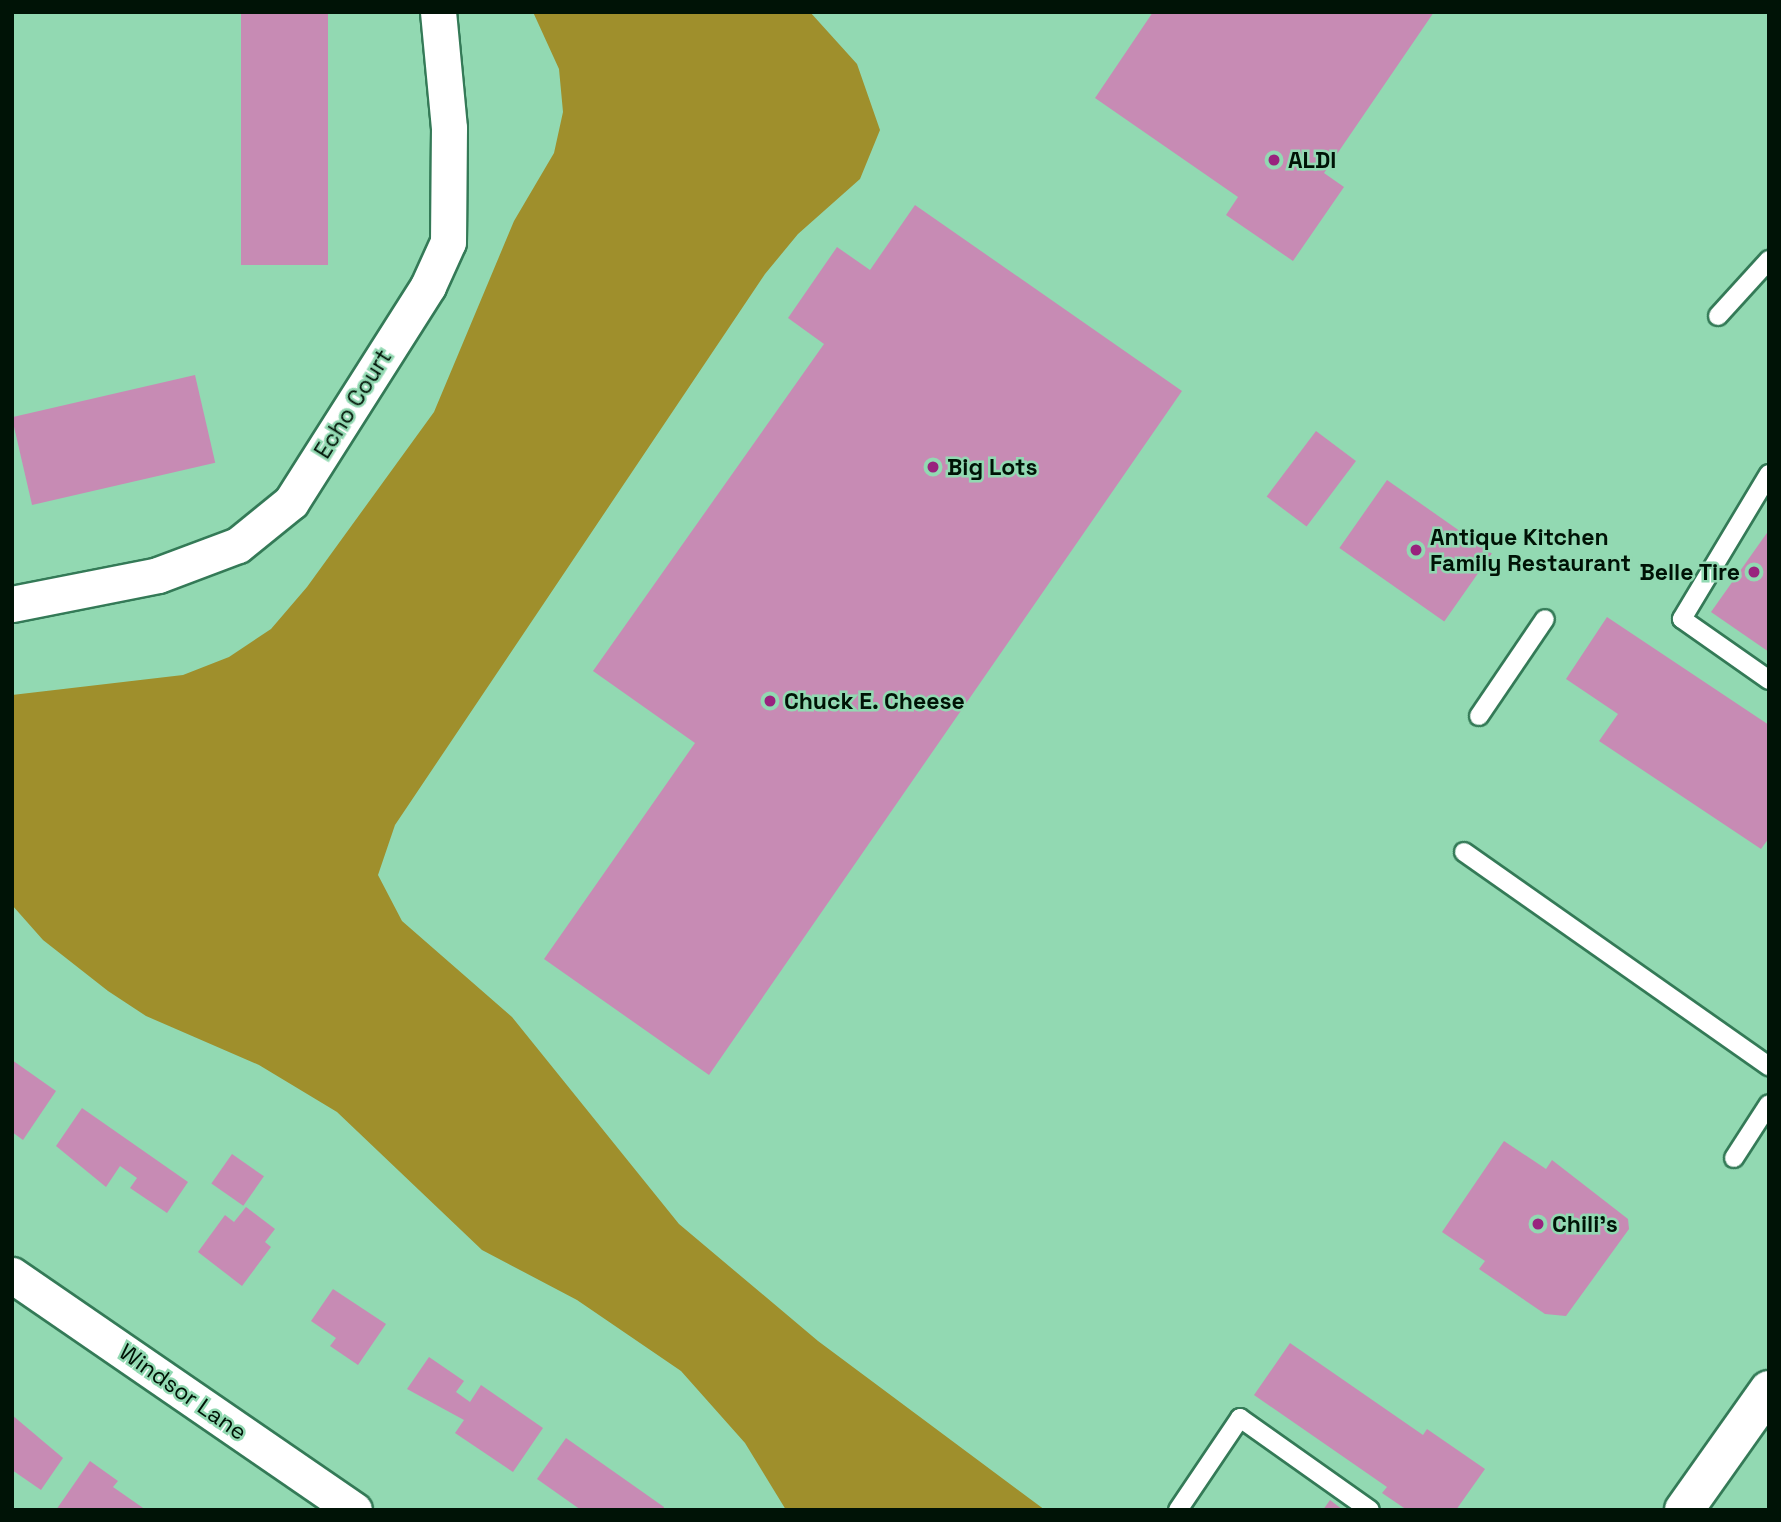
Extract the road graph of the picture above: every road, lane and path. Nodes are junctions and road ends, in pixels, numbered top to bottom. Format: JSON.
{"nodes":[{"id":1,"x":438,"y":12,"type":"edge"},
{"id":2,"x":1769,"y":260,"type":"edge"},
{"id":3,"x":1718,"y":316,"type":"dead end"},
{"id":4,"x":1767,"y":481,"type":"edge"},
{"id":5,"x":12,"y":604,"type":"edge"},
{"id":6,"x":1545,"y":619,"type":"dead end"},
{"id":7,"x":1769,"y":680,"type":"edge"},
{"id":8,"x":1479,"y":716,"type":"dead end"},
{"id":9,"x":1464,"y":852,"type":"dead end"},
{"id":10,"x":1769,"y":1066,"type":"edge"},
{"id":11,"x":1769,"y":1104,"type":"edge"},
{"id":12,"x":1734,"y":1158,"type":"dead end"},
{"id":13,"x":12,"y":1275,"type":"edge"},
{"id":14,"x":1769,"y":1390,"type":"edge"},
{"id":15,"x":354,"y":1510,"type":"edge"},
{"id":16,"x":1178,"y":1510,"type":"edge"},
{"id":17,"x":1370,"y":1510,"type":"edge"},
{"id":18,"x":1684,"y":1510,"type":"edge"}],
"edges":[{"from":1,"to":5,"type":"street","name":"Echo Court"},
{"from":2,"to":3,"type":"lane"},
{"from":4,"to":7,"type":"lane"},
{"from":6,"to":8,"type":"lane"},
{"from":9,"to":10,"type":"lane"},
{"from":11,"to":12,"type":"lane"},
{"from":13,"to":15,"type":"street","name":"Windsor Lane"},
{"from":14,"to":18,"type":"main road"},
{"from":16,"to":17,"type":"lane"}]}
